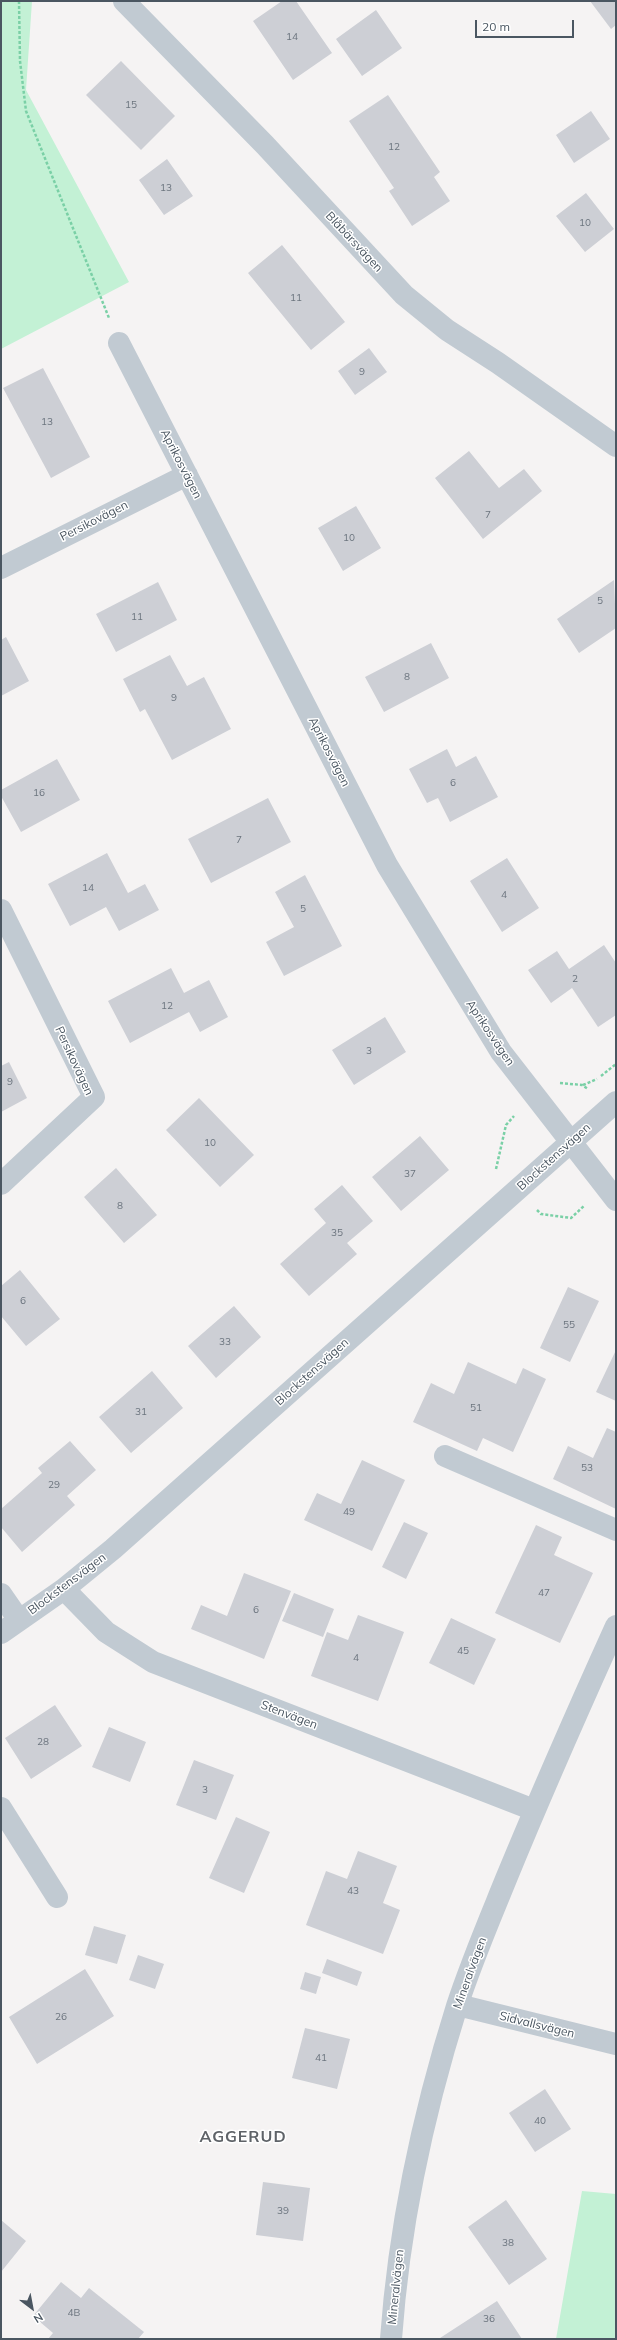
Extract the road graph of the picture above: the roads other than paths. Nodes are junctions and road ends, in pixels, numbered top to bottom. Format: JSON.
{"nodes":[{"id":1,"x":124,"y":1,"type":"edge"},
{"id":2,"x":119,"y":343,"type":"road end"},
{"id":3,"x":616,"y":446,"type":"edge"},
{"id":4,"x":187,"y":475,"type":"junction"},
{"id":5,"x":1,"y":568,"type":"edge"},
{"id":6,"x":1,"y":910,"type":"edge"},
{"id":7,"x":616,"y":1102,"type":"edge"},
{"id":8,"x":570,"y":1142,"type":"junction"},
{"id":9,"x":1,"y":1184,"type":"edge"},
{"id":10,"x":611,"y":1194,"type":"edge"},
{"id":11,"x":446,"y":1456,"type":"dead end"},
{"id":12,"x":616,"y":1530,"type":"edge"},
{"id":13,"x":64,"y":1589,"type":"junction"},
{"id":14,"x":1,"y":1594,"type":"edge"},
{"id":15,"x":19,"y":1620,"type":"junction"},
{"id":16,"x":616,"y":1626,"type":"edge"},
{"id":17,"x":1,"y":1634,"type":"edge"},
{"id":18,"x":608,"y":1663,"type":"edge"},
{"id":19,"x":1,"y":1808,"type":"edge"},
{"id":20,"x":534,"y":1810,"type":"junction"},
{"id":21,"x":57,"y":1897,"type":"dead end"},
{"id":22,"x":458,"y":2006,"type":"junction"},
{"id":23,"x":616,"y":2044,"type":"edge"},
{"id":24,"x":391,"y":2339,"type":"edge"}],
"edges":[{"from":1,"to":3,"type":"street","name":"Blåbärsvägen"},
{"from":2,"to":4,"type":"street","name":"Aprikosvägen"},
{"from":4,"to":5,"type":"street","name":"Persikovägen"},
{"from":4,"to":8,"type":"street","name":"Aprikosvägen"},
{"from":6,"to":9,"type":"street","name":"Persikovägen"},
{"from":7,"to":8,"type":"street","name":"Blockstensvägen"},
{"from":8,"to":10,"type":"street","name":"Aprikosvägen"},
{"from":8,"to":13,"type":"street","name":"Blockstensvägen"},
{"from":11,"to":12,"type":"street"},
{"from":13,"to":15,"type":"street","name":"Blockstensvägen"},
{"from":13,"to":20,"type":"street","name":"Stenvägen"},
{"from":14,"to":15,"type":"street"},
{"from":15,"to":17,"type":"street","name":"Blockstensvägen"},
{"from":16,"to":18,"type":"street","name":"Mineralvägen"},
{"from":18,"to":20,"type":"street","name":"Mineralvägen"},
{"from":19,"to":21,"type":"street"},
{"from":20,"to":22,"type":"street","name":"Mineralvägen"},
{"from":22,"to":23,"type":"street","name":"Sidvallsvägen"},
{"from":22,"to":24,"type":"street","name":"Mineralvägen"}]}
